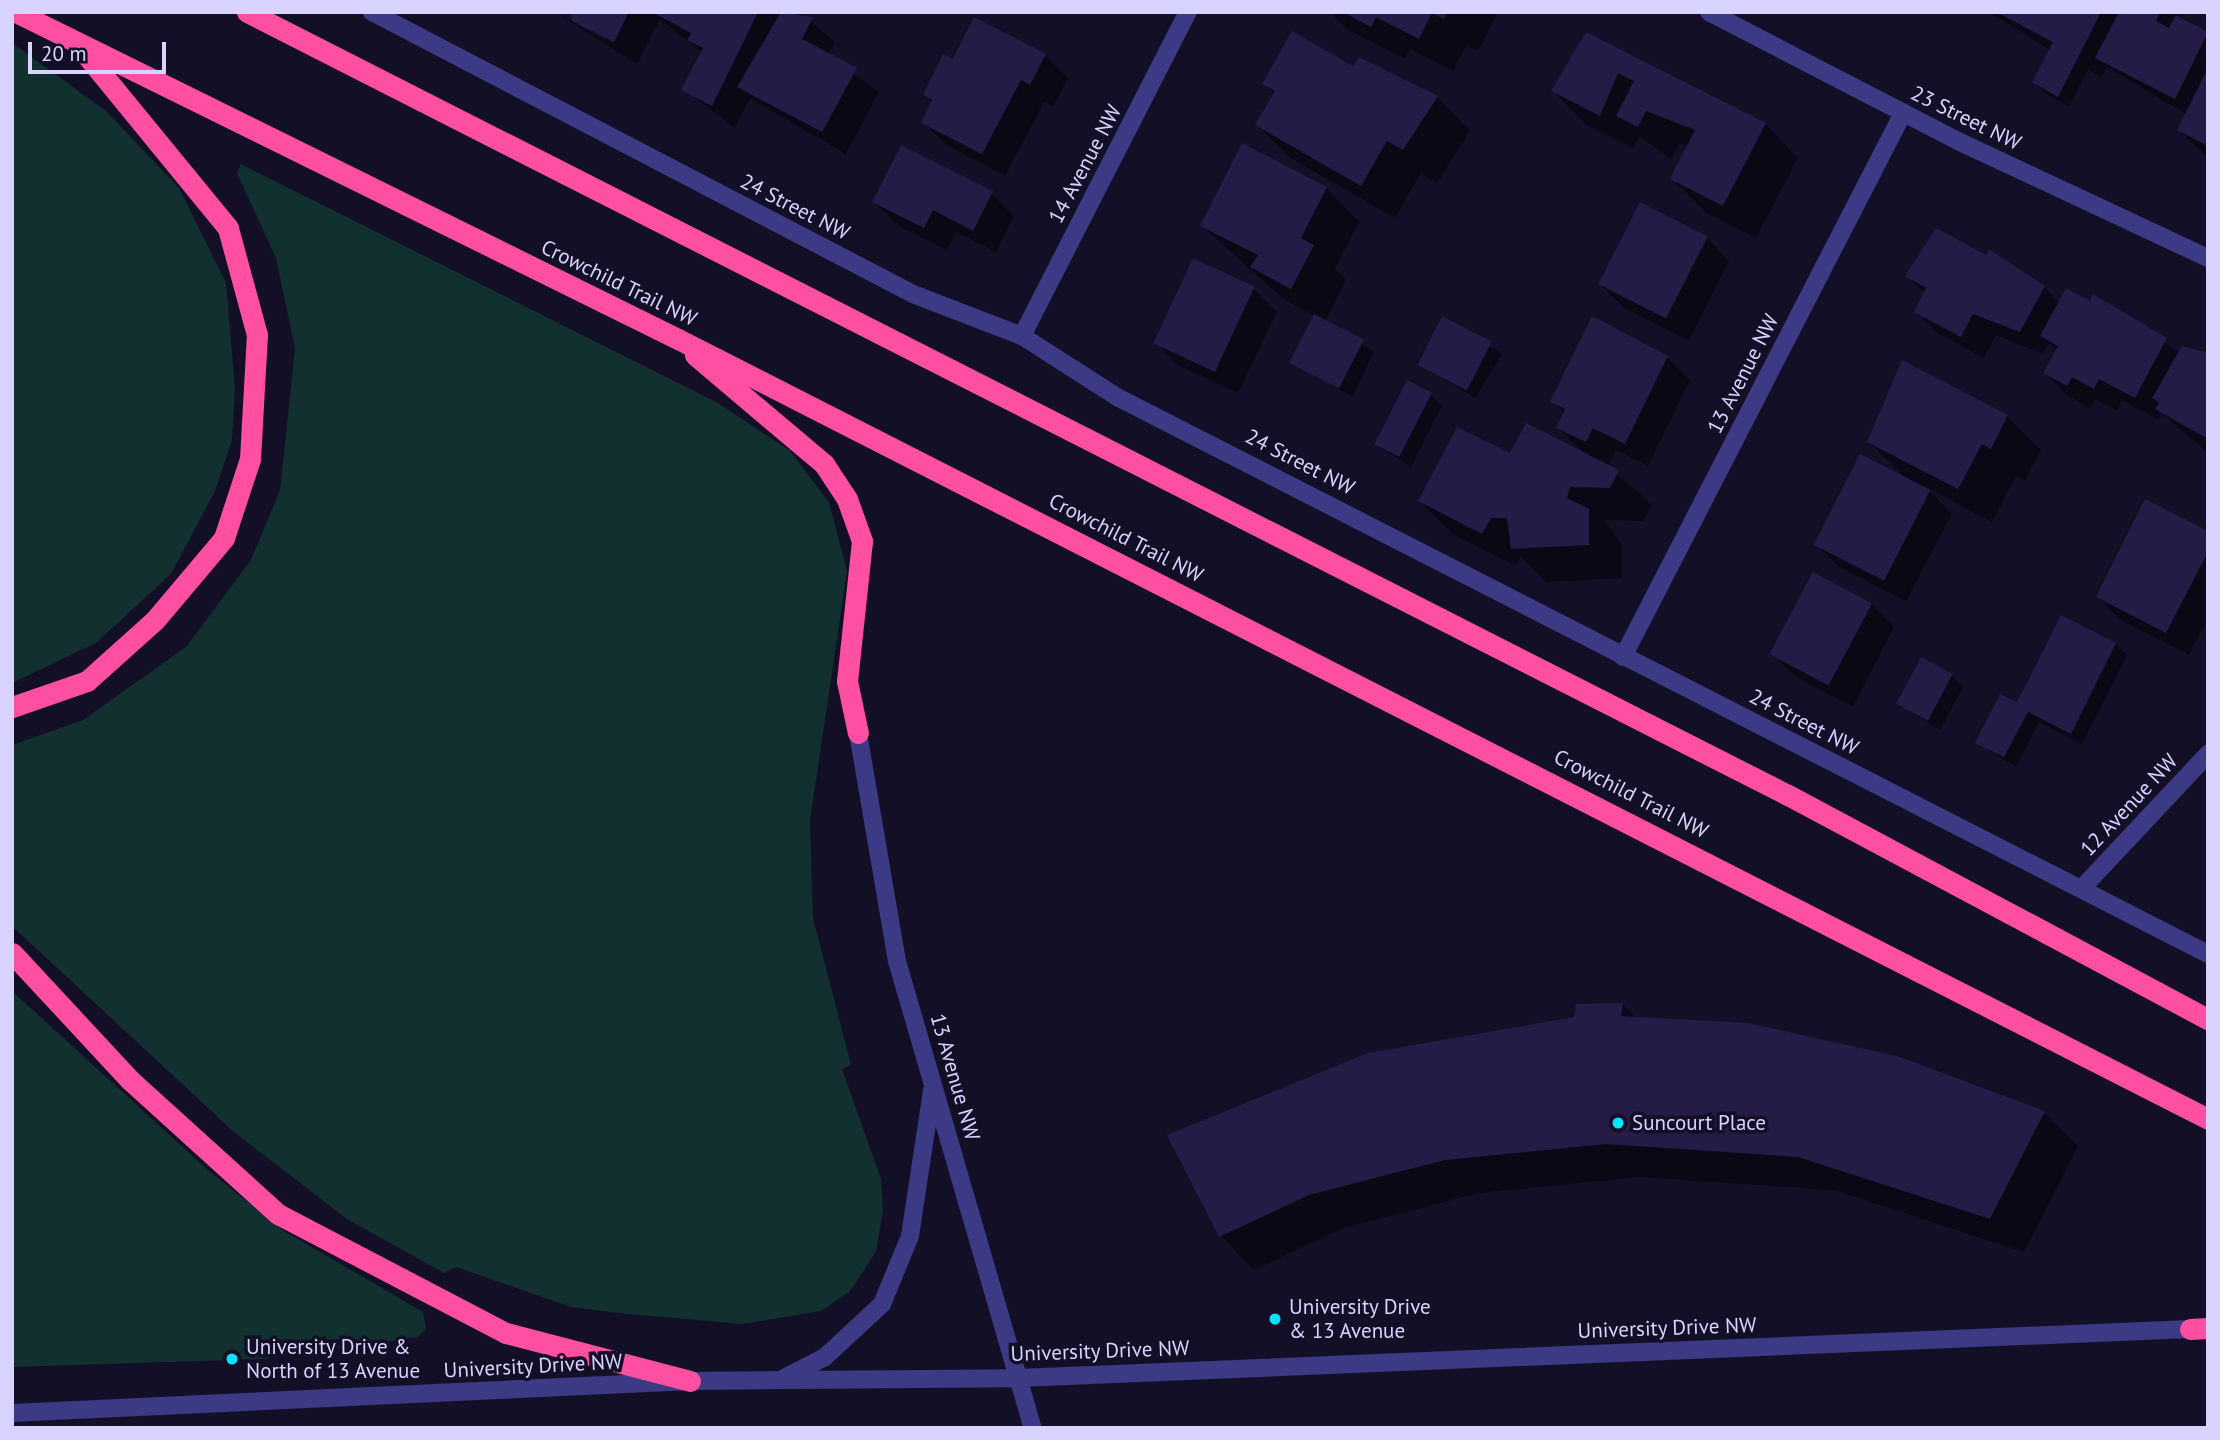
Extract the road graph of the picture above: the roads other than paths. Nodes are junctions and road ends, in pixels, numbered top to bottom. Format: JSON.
{"nodes":[{"id":1,"x":16,"y":12,"type":"edge"},
{"id":2,"x":247,"y":12,"type":"edge"},
{"id":3,"x":372,"y":12,"type":"edge"},
{"id":4,"x":1188,"y":12,"type":"edge"},
{"id":5,"x":1709,"y":12,"type":"edge"},
{"id":6,"x":77,"y":44,"type":"junction"},
{"id":7,"x":1903,"y":113,"type":"junction"},
{"id":8,"x":2208,"y":258,"type":"edge"},
{"id":9,"x":1022,"y":336,"type":"junction"},
{"id":10,"x":678,"y":339,"type":"junction"},
{"id":11,"x":1623,"y":657,"type":"junction"},
{"id":12,"x":12,"y":707,"type":"edge"},
{"id":13,"x":858,"y":733,"type":"joint"},
{"id":14,"x":2208,"y":754,"type":"edge"},
{"id":15,"x":2082,"y":887,"type":"junction"},
{"id":16,"x":12,"y":953,"type":"edge"},
{"id":17,"x":2208,"y":954,"type":"edge"},
{"id":18,"x":2208,"y":1019,"type":"edge"},
{"id":19,"x":933,"y":1083,"type":"junction"},
{"id":20,"x":2208,"y":1119,"type":"edge"},
{"id":21,"x":2199,"y":1329,"type":"edge"},
{"id":22,"x":1017,"y":1378,"type":"junction"},
{"id":23,"x":690,"y":1381,"type":"junction"},
{"id":24,"x":779,"y":1381,"type":"junction"},
{"id":25,"x":12,"y":1413,"type":"edge"},
{"id":26,"x":1033,"y":1428,"type":"edge"}],
"edges":[{"from":1,"to":6,"type":"highway","name":"Crowchild Trail NW"},
{"from":2,"to":18,"type":"highway"},
{"from":3,"to":9,"type":"street","name":"24 Street NW"},
{"from":4,"to":9,"type":"street","name":"14 Avenue NW"},
{"from":5,"to":7,"type":"street","name":"23 Street NW"},
{"from":6,"to":10,"type":"highway","name":"Crowchild Trail NW"},
{"from":6,"to":12,"type":"highway"},
{"from":7,"to":8,"type":"street","name":"23 Street NW"},
{"from":7,"to":11,"type":"street","name":"13 Avenue NW"},
{"from":9,"to":11,"type":"street","name":"24 Street NW"},
{"from":10,"to":13,"type":"highway"},
{"from":10,"to":20,"type":"highway","name":"Crowchild Trail NW"},
{"from":11,"to":15,"type":"street","name":"24 Street NW"},
{"from":13,"to":19,"type":"street","name":"13 Avenue NW"},
{"from":14,"to":15,"type":"street","name":"12 Avenue NW"},
{"from":15,"to":17,"type":"street","name":"24 Street NW"},
{"from":16,"to":23,"type":"highway"},
{"from":19,"to":22,"type":"street","name":"13 Avenue NW"},
{"from":19,"to":24,"type":"street"},
{"from":21,"to":22,"type":"street","name":"University Drive NW"},
{"from":22,"to":24,"type":"street","name":"University Drive NW"},
{"from":22,"to":26,"type":"street","name":"13 Avenue NW"},
{"from":23,"to":24,"type":"street","name":"University Drive NW"},
{"from":23,"to":25,"type":"street","name":"University Drive NW"}]}
